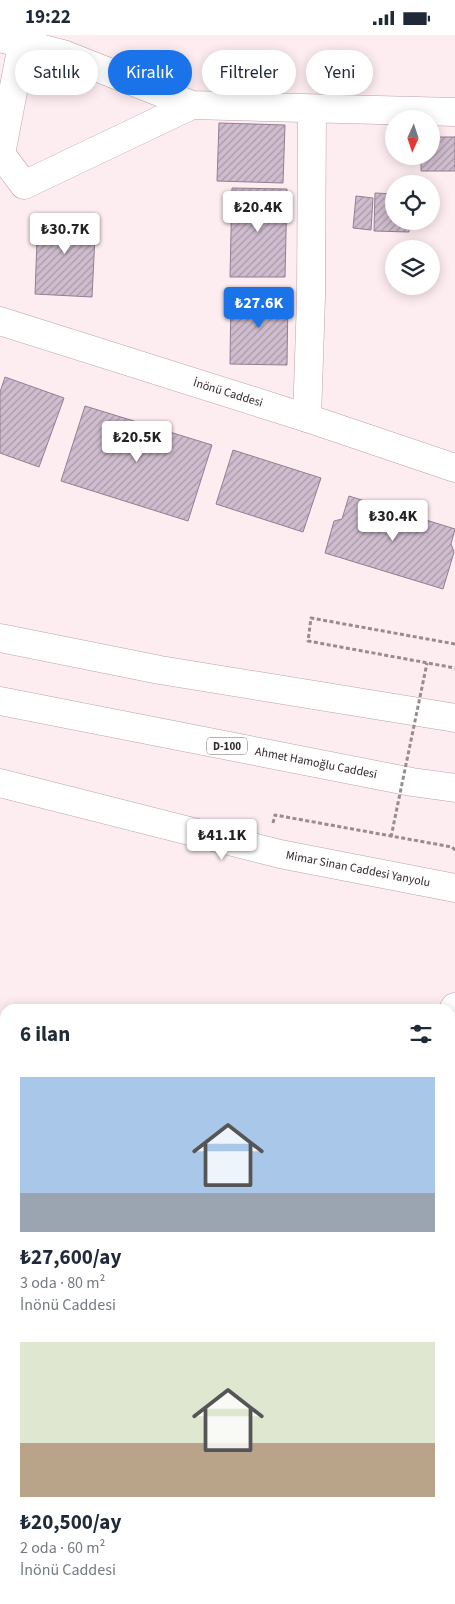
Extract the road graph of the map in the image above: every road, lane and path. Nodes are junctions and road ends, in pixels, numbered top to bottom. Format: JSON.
{"nodes":[{"id":1,"x":11,"y":41,"type":"edge"},
{"id":2,"x":63,"y":45,"type":"edge"},
{"id":3,"x":192,"y":105,"type":"junction"},
{"id":4,"x":312,"y":109,"type":"junction"},
{"id":5,"x":455,"y":112,"type":"edge"},
{"id":6,"x":0,"y":321,"type":"edge"},
{"id":7,"x":307,"y":417,"type":"junction"},
{"id":8,"x":455,"y":468,"type":"edge"},
{"id":9,"x":0,"y":638,"type":"edge"},
{"id":10,"x":455,"y":644,"type":"edge"},
{"id":11,"x":427,"y":663,"type":"junction"},
{"id":12,"x":455,"y":668,"type":"edge"},
{"id":13,"x":0,"y":701,"type":"edge"},
{"id":14,"x":455,"y":718,"type":"edge"},
{"id":15,"x":0,"y":783,"type":"edge"},
{"id":16,"x":455,"y":788,"type":"edge"},
{"id":17,"x":455,"y":850,"type":"edge"},
{"id":18,"x":455,"y":888,"type":"edge"}],
"edges":[{"from":1,"to":2,"type":"main road"},
{"from":1,"to":3,"type":"main road"},
{"from":2,"to":3,"type":"main road"},
{"from":3,"to":4,"type":"main road"},
{"from":4,"to":5,"type":"main road"},
{"from":4,"to":7,"type":"main road"},
{"from":6,"to":7,"type":"main road","name":"İnönü Caddesi"},
{"from":7,"to":8,"type":"main road","name":"İnönü Caddesi"},
{"from":9,"to":14,"type":"main road"},
{"from":10,"to":11,"type":"path"},
{"from":11,"to":12,"type":"path"},
{"from":11,"to":17,"type":"path","bridge":true},
{"from":13,"to":16,"type":"main road","name":"Ahmet Hamoğlu Caddesi","number":"D-100"},
{"from":15,"to":18,"type":"main road","name":"Mimar Sinan Caddesi Yanyolu"}]}
